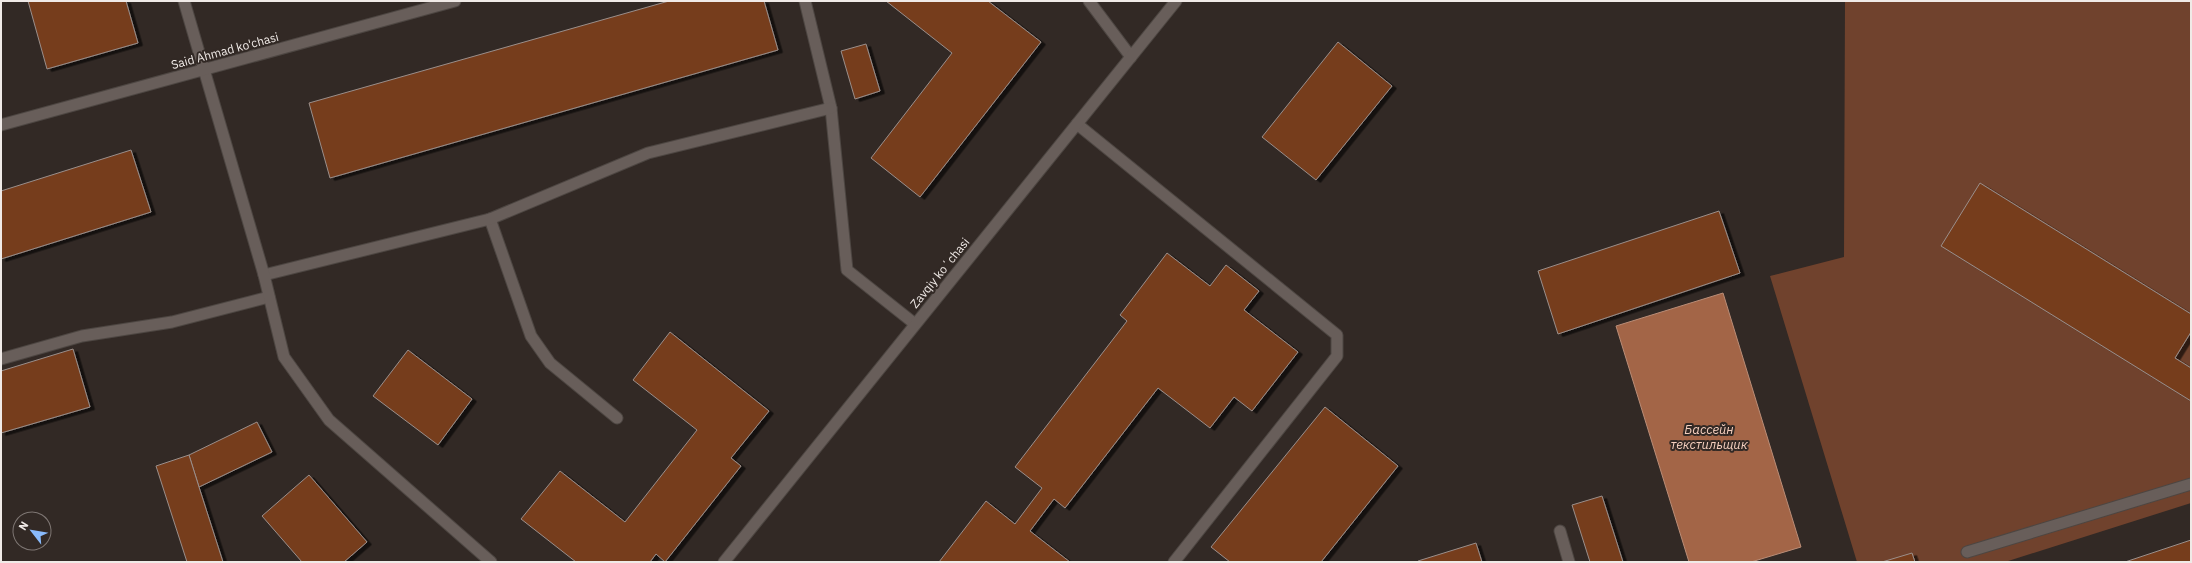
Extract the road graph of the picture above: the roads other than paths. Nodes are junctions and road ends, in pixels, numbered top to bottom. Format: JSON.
{"nodes":[{"id":1,"x":184,"y":1,"type":"edge"},
{"id":2,"x":455,"y":1,"type":"edge"},
{"id":3,"x":805,"y":1,"type":"edge"},
{"id":4,"x":1089,"y":1,"type":"edge"},
{"id":5,"x":1176,"y":1,"type":"edge"},
{"id":6,"x":1131,"y":57,"type":"junction"},
{"id":7,"x":205,"y":70,"type":"junction"},
{"id":8,"x":831,"y":108,"type":"junction"},
{"id":9,"x":1077,"y":124,"type":"junction"},
{"id":10,"x":1,"y":126,"type":"edge"},
{"id":11,"x":490,"y":219,"type":"junction"},
{"id":12,"x":264,"y":274,"type":"junction"},
{"id":13,"x":269,"y":297,"type":"junction"},
{"id":14,"x":915,"y":324,"type":"junction"},
{"id":15,"x":1,"y":359,"type":"edge"},
{"id":16,"x":617,"y":418,"type":"dead end"},
{"id":17,"x":2191,"y":484,"type":"edge"},
{"id":18,"x":1560,"y":531,"type":"dead end"},
{"id":19,"x":1967,"y":552,"type":"dead end"},
{"id":20,"x":490,"y":562,"type":"edge"},
{"id":21,"x":724,"y":562,"type":"edge"},
{"id":22,"x":1174,"y":562,"type":"edge"},
{"id":23,"x":1569,"y":562,"type":"edge"}],
"edges":[{"from":1,"to":7,"type":"street"},
{"from":2,"to":7,"type":"street","name":"Said Ahmad ko'chasi"},
{"from":3,"to":8,"type":"street"},
{"from":4,"to":6,"type":"street"},
{"from":5,"to":6,"type":"street","name":"Zavqiy koʻchasi"},
{"from":6,"to":9,"type":"street","name":"Zavqiy koʻchasi"},
{"from":7,"to":10,"type":"street","name":"Said Ahmad ko'chasi"},
{"from":7,"to":12,"type":"street"},
{"from":8,"to":11,"type":"street"},
{"from":8,"to":14,"type":"street"},
{"from":9,"to":14,"type":"street","name":"Zavqiy koʻchasi"},
{"from":9,"to":22,"type":"street"},
{"from":11,"to":12,"type":"street"},
{"from":11,"to":16,"type":"street"},
{"from":12,"to":13,"type":"street"},
{"from":13,"to":15,"type":"street"},
{"from":13,"to":20,"type":"street"},
{"from":14,"to":21,"type":"street","name":"Zavqiy koʻchasi"},
{"from":17,"to":19,"type":"street"},
{"from":18,"to":23,"type":"street"}]}
